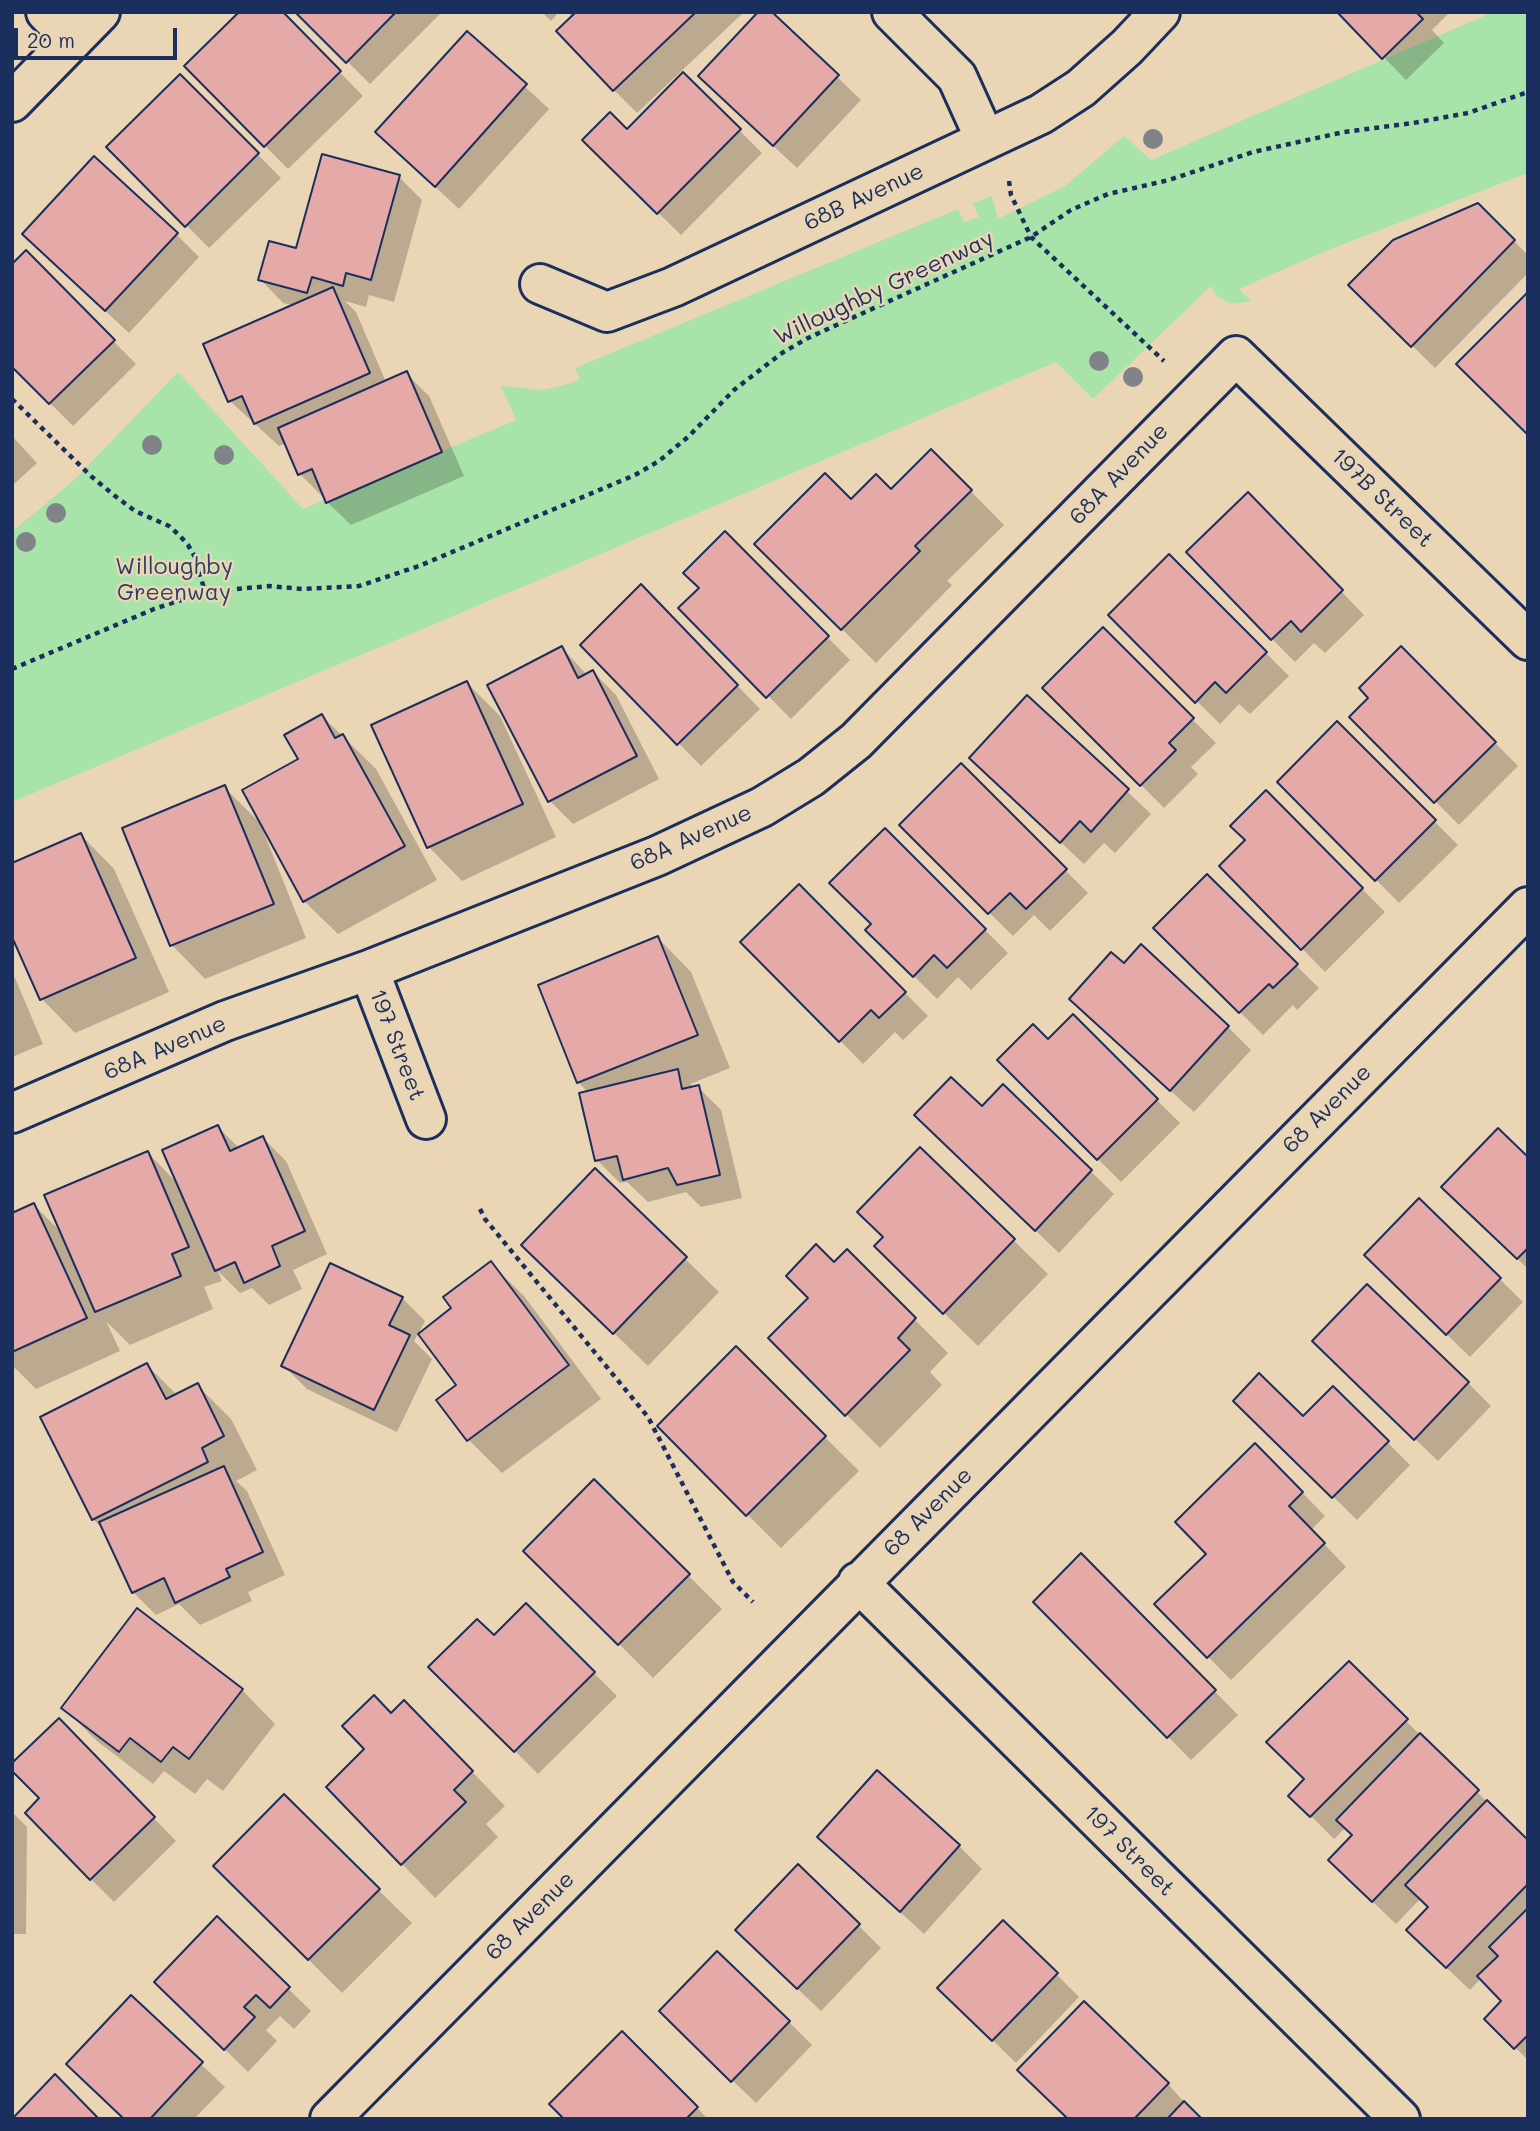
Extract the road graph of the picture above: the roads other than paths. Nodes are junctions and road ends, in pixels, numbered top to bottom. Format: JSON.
{"nodes":[{"id":1,"x":46,"y":12,"type":"edge"},
{"id":2,"x":100,"y":12,"type":"edge"},
{"id":3,"x":892,"y":12,"type":"edge"},
{"id":4,"x":1160,"y":12,"type":"edge"},
{"id":5,"x":73,"y":39,"type":"junction"},
{"id":6,"x":12,"y":102,"type":"edge"},
{"id":7,"x":985,"y":139,"type":"junction"},
{"id":8,"x":540,"y":285,"type":"dead end"},
{"id":9,"x":1236,"y":356,"type":"joint"},
{"id":10,"x":1528,"y":640,"type":"edge"},
{"id":11,"x":1528,"y":907,"type":"edge"},
{"id":12,"x":369,"y":970,"type":"junction"},
{"id":13,"x":12,"y":1113,"type":"edge"},
{"id":14,"x":426,"y":1119,"type":"dead end"},
{"id":15,"x":858,"y":1582,"type":"junction"},
{"id":16,"x":330,"y":2119,"type":"edge"},
{"id":17,"x":1400,"y":2119,"type":"edge"}],
"edges":[{"from":1,"to":5,"type":"street"},
{"from":2,"to":5,"type":"street"},
{"from":3,"to":7,"type":"street"},
{"from":4,"to":7,"type":"street","name":"68B Avenue"},
{"from":5,"to":6,"type":"street"},
{"from":7,"to":8,"type":"street","name":"68B Avenue"},
{"from":9,"to":10,"type":"street","name":"197B Street"},
{"from":9,"to":12,"type":"street","name":"68A Avenue"},
{"from":11,"to":15,"type":"street","name":"68 Avenue"},
{"from":12,"to":13,"type":"street","name":"68A Avenue"},
{"from":12,"to":14,"type":"street","name":"197 Street"},
{"from":15,"to":16,"type":"street","name":"68 Avenue"},
{"from":15,"to":17,"type":"street","name":"197 Street"}]}
